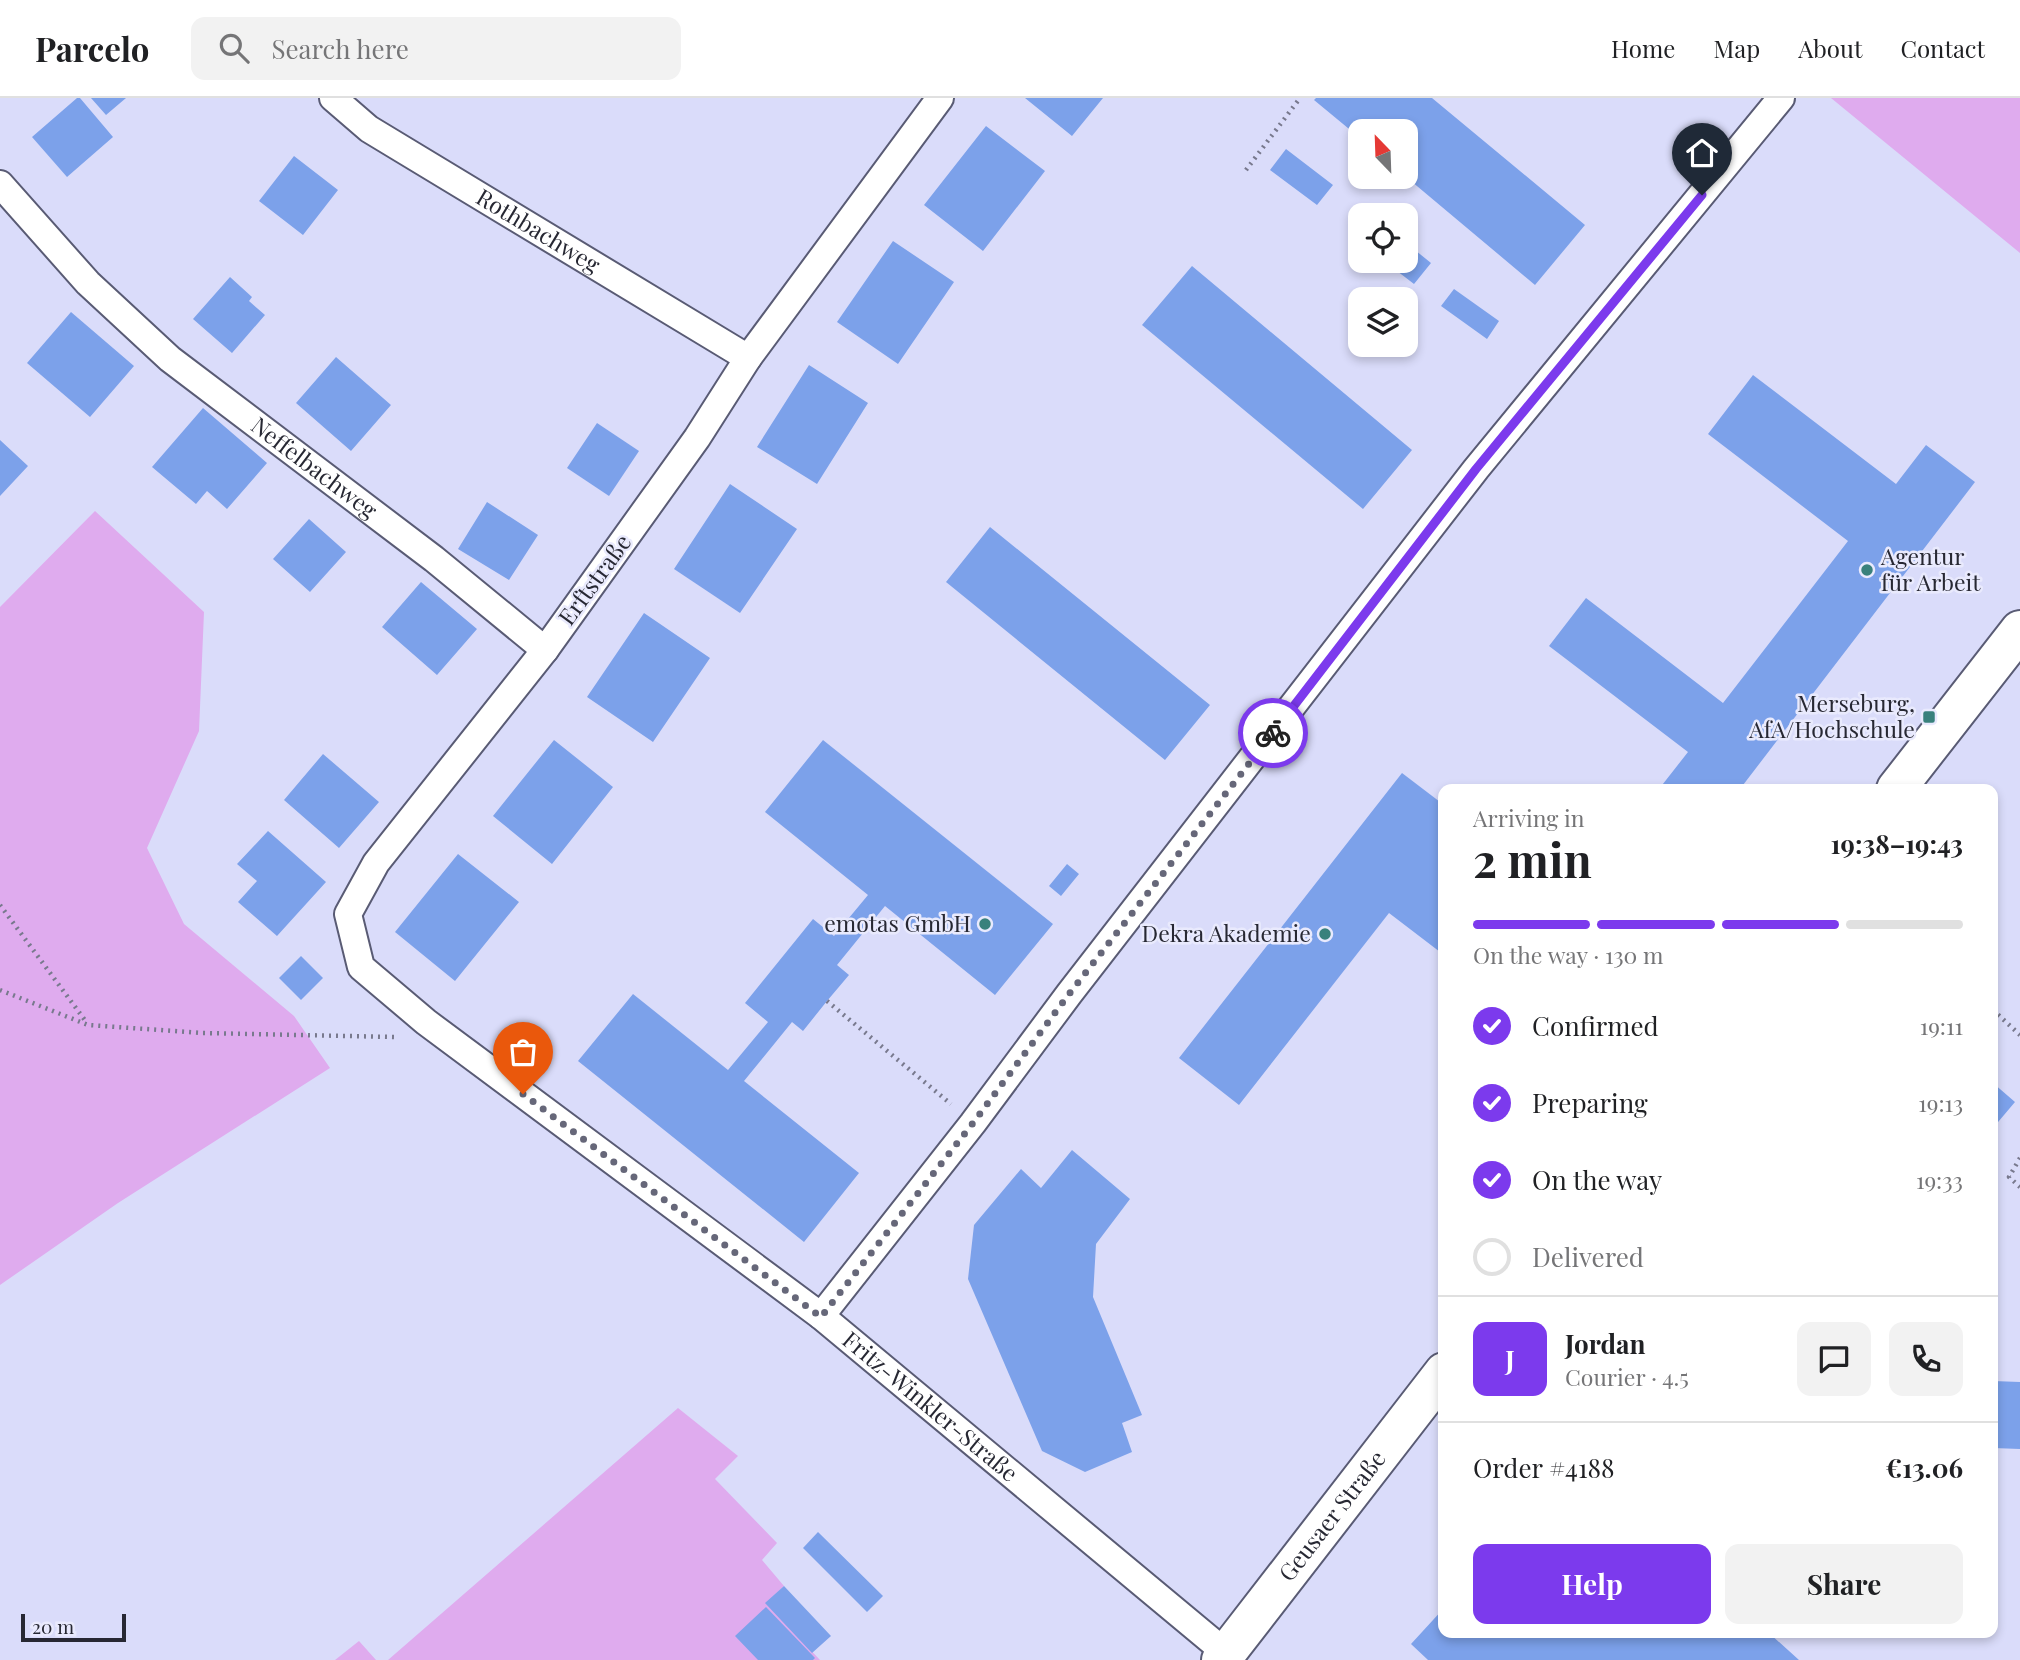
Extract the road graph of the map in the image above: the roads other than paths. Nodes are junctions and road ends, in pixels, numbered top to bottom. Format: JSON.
{"nodes":[{"id":1,"x":333,"y":98,"type":"edge"},
{"id":2,"x":1781,"y":98,"type":"edge"},
{"id":3,"x":938,"y":99,"type":"edge"},
{"id":4,"x":0,"y":184,"type":"edge"},
{"id":5,"x":748,"y":358,"type":"junction"},
{"id":6,"x":2020,"y":630,"type":"edge"},
{"id":7,"x":545,"y":650,"type":"junction"},
{"id":8,"x":1900,"y":784,"type":"edge"},
{"id":9,"x":457,"y":1045,"type":"joint"},
{"id":10,"x":821,"y":1317,"type":"junction"},
{"id":11,"x":1438,"y":1380,"type":"edge"},
{"id":12,"x":1223,"y":1657,"type":"edge"}],
"edges":[{"from":1,"to":5,"type":"street","name":"Rothbachweg"},
{"from":2,"to":10,"type":"street"},
{"from":3,"to":5,"type":"street","name":"Erftstraße"},
{"from":4,"to":7,"type":"street","name":"Neffelbachweg"},
{"from":5,"to":7,"type":"street","name":"Erftstraße"},
{"from":6,"to":8,"type":"street"},
{"from":7,"to":9,"type":"street","name":"Erftstraße"},
{"from":9,"to":10,"type":"street","name":"Fritz-Winkler-Straße"},
{"from":10,"to":12,"type":"street","name":"Fritz-Winkler-Straße"},
{"from":11,"to":12,"type":"street","name":"Geusaer Straße"}]}
